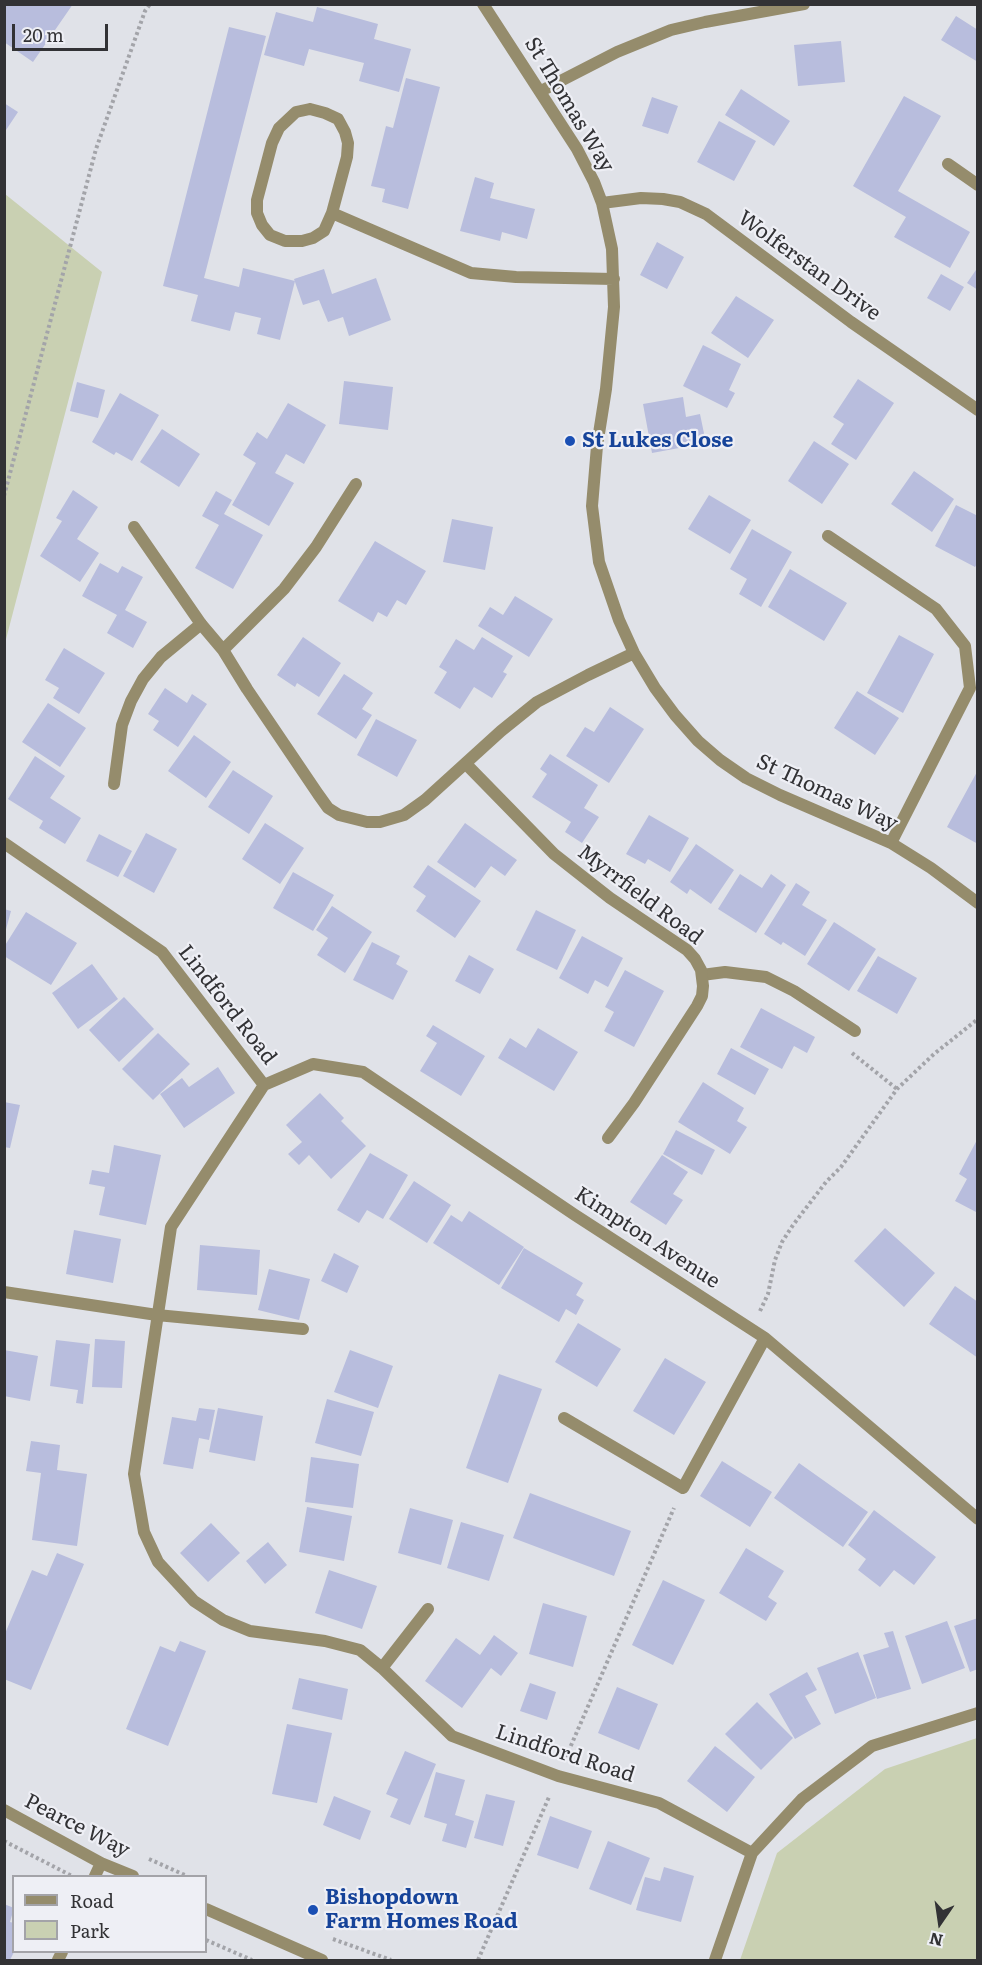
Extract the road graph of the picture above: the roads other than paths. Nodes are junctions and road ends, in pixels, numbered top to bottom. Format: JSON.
{"nodes":[{"id":1,"x":483,"y":4,"type":"edge"},
{"id":2,"x":804,"y":4,"type":"edge"},
{"id":3,"x":541,"y":91,"type":"junction"},
{"id":4,"x":948,"y":164,"type":"dead end"},
{"id":5,"x":978,"y":185,"type":"edge"},
{"id":6,"x":602,"y":203,"type":"junction"},
{"id":7,"x":332,"y":213,"type":"junction"},
{"id":8,"x":614,"y":279,"type":"junction"},
{"id":9,"x":978,"y":410,"type":"edge"},
{"id":10,"x":356,"y":484,"type":"dead end"},
{"id":11,"x":134,"y":527,"type":"dead end"},
{"id":12,"x":828,"y":536,"type":"dead end"},
{"id":13,"x":201,"y":624,"type":"junction"},
{"id":14,"x":223,"y":650,"type":"junction"},
{"id":15,"x":634,"y":653,"type":"junction"},
{"id":16,"x":466,"y":764,"type":"junction"},
{"id":17,"x":114,"y":784,"type":"dead end"},
{"id":18,"x":4,"y":843,"type":"edge"},
{"id":19,"x":891,"y":843,"type":"junction"},
{"id":20,"x":978,"y":903,"type":"edge"},
{"id":21,"x":702,"y":975,"type":"junction"},
{"id":22,"x":855,"y":1031,"type":"dead end"},
{"id":23,"x":264,"y":1085,"type":"junction"},
{"id":24,"x":608,"y":1138,"type":"dead end"},
{"id":25,"x":4,"y":1292,"type":"edge"},
{"id":26,"x":157,"y":1315,"type":"junction"},
{"id":27,"x":303,"y":1329,"type":"dead end"},
{"id":28,"x":765,"y":1338,"type":"junction"},
{"id":29,"x":564,"y":1418,"type":"dead end"},
{"id":30,"x":978,"y":1519,"type":"edge"},
{"id":31,"x":428,"y":1609,"type":"dead end"},
{"id":32,"x":382,"y":1668,"type":"junction"},
{"id":33,"x":978,"y":1713,"type":"edge"},
{"id":34,"x":4,"y":1810,"type":"edge"},
{"id":35,"x":752,"y":1853,"type":"junction"},
{"id":36,"x":102,"y":1863,"type":"junction"},
{"id":37,"x":96,"y":1875,"type":"edge"},
{"id":38,"x":131,"y":1875,"type":"edge"},
{"id":39,"x":207,"y":1909,"type":"edge"},
{"id":40,"x":322,"y":1960,"type":"edge"},
{"id":41,"x":715,"y":1960,"type":"edge"}],
"edges":[{"from":1,"to":3,"type":"street","name":"St Thomas Way"},
{"from":2,"to":3,"type":"street"},
{"from":3,"to":6,"type":"street","name":"St Thomas Way"},
{"from":4,"to":5,"type":"street"},
{"from":6,"to":8,"type":"street","name":"St Thomas Way"},
{"from":6,"to":9,"type":"street","name":"Wolferstan Drive"},
{"from":7,"to":7,"type":"street"},
{"from":7,"to":8,"type":"street"},
{"from":8,"to":15,"type":"street","name":"St Thomas Way"},
{"from":10,"to":14,"type":"street"},
{"from":11,"to":13,"type":"street"},
{"from":12,"to":19,"type":"street"},
{"from":13,"to":14,"type":"street"},
{"from":13,"to":17,"type":"street"},
{"from":14,"to":16,"type":"street"},
{"from":15,"to":16,"type":"street"},
{"from":15,"to":19,"type":"street","name":"St Thomas Way"},
{"from":16,"to":21,"type":"street","name":"Myrrfield Road"},
{"from":18,"to":23,"type":"street","name":"Lindford Road"},
{"from":19,"to":20,"type":"street","name":"St Thomas Way"},
{"from":21,"to":22,"type":"street"},
{"from":21,"to":24,"type":"street","name":"Myrrfield Road"},
{"from":23,"to":26,"type":"street","name":"Lindford Road"},
{"from":23,"to":28,"type":"street","name":"Kimpton Avenue"},
{"from":25,"to":26,"type":"street"},
{"from":26,"to":27,"type":"street"},
{"from":26,"to":32,"type":"street","name":"Lindford Road"},
{"from":28,"to":29,"type":"street"},
{"from":28,"to":30,"type":"street","name":"Kimpton Avenue"},
{"from":31,"to":32,"type":"street"},
{"from":32,"to":35,"type":"street","name":"Lindford Road"},
{"from":33,"to":35,"type":"street"},
{"from":34,"to":36,"type":"street","name":"Pearce Way"},
{"from":35,"to":41,"type":"street"},
{"from":36,"to":37,"type":"street"},
{"from":36,"to":38,"type":"street","name":"Pearce Way"},
{"from":39,"to":40,"type":"street"}]}
